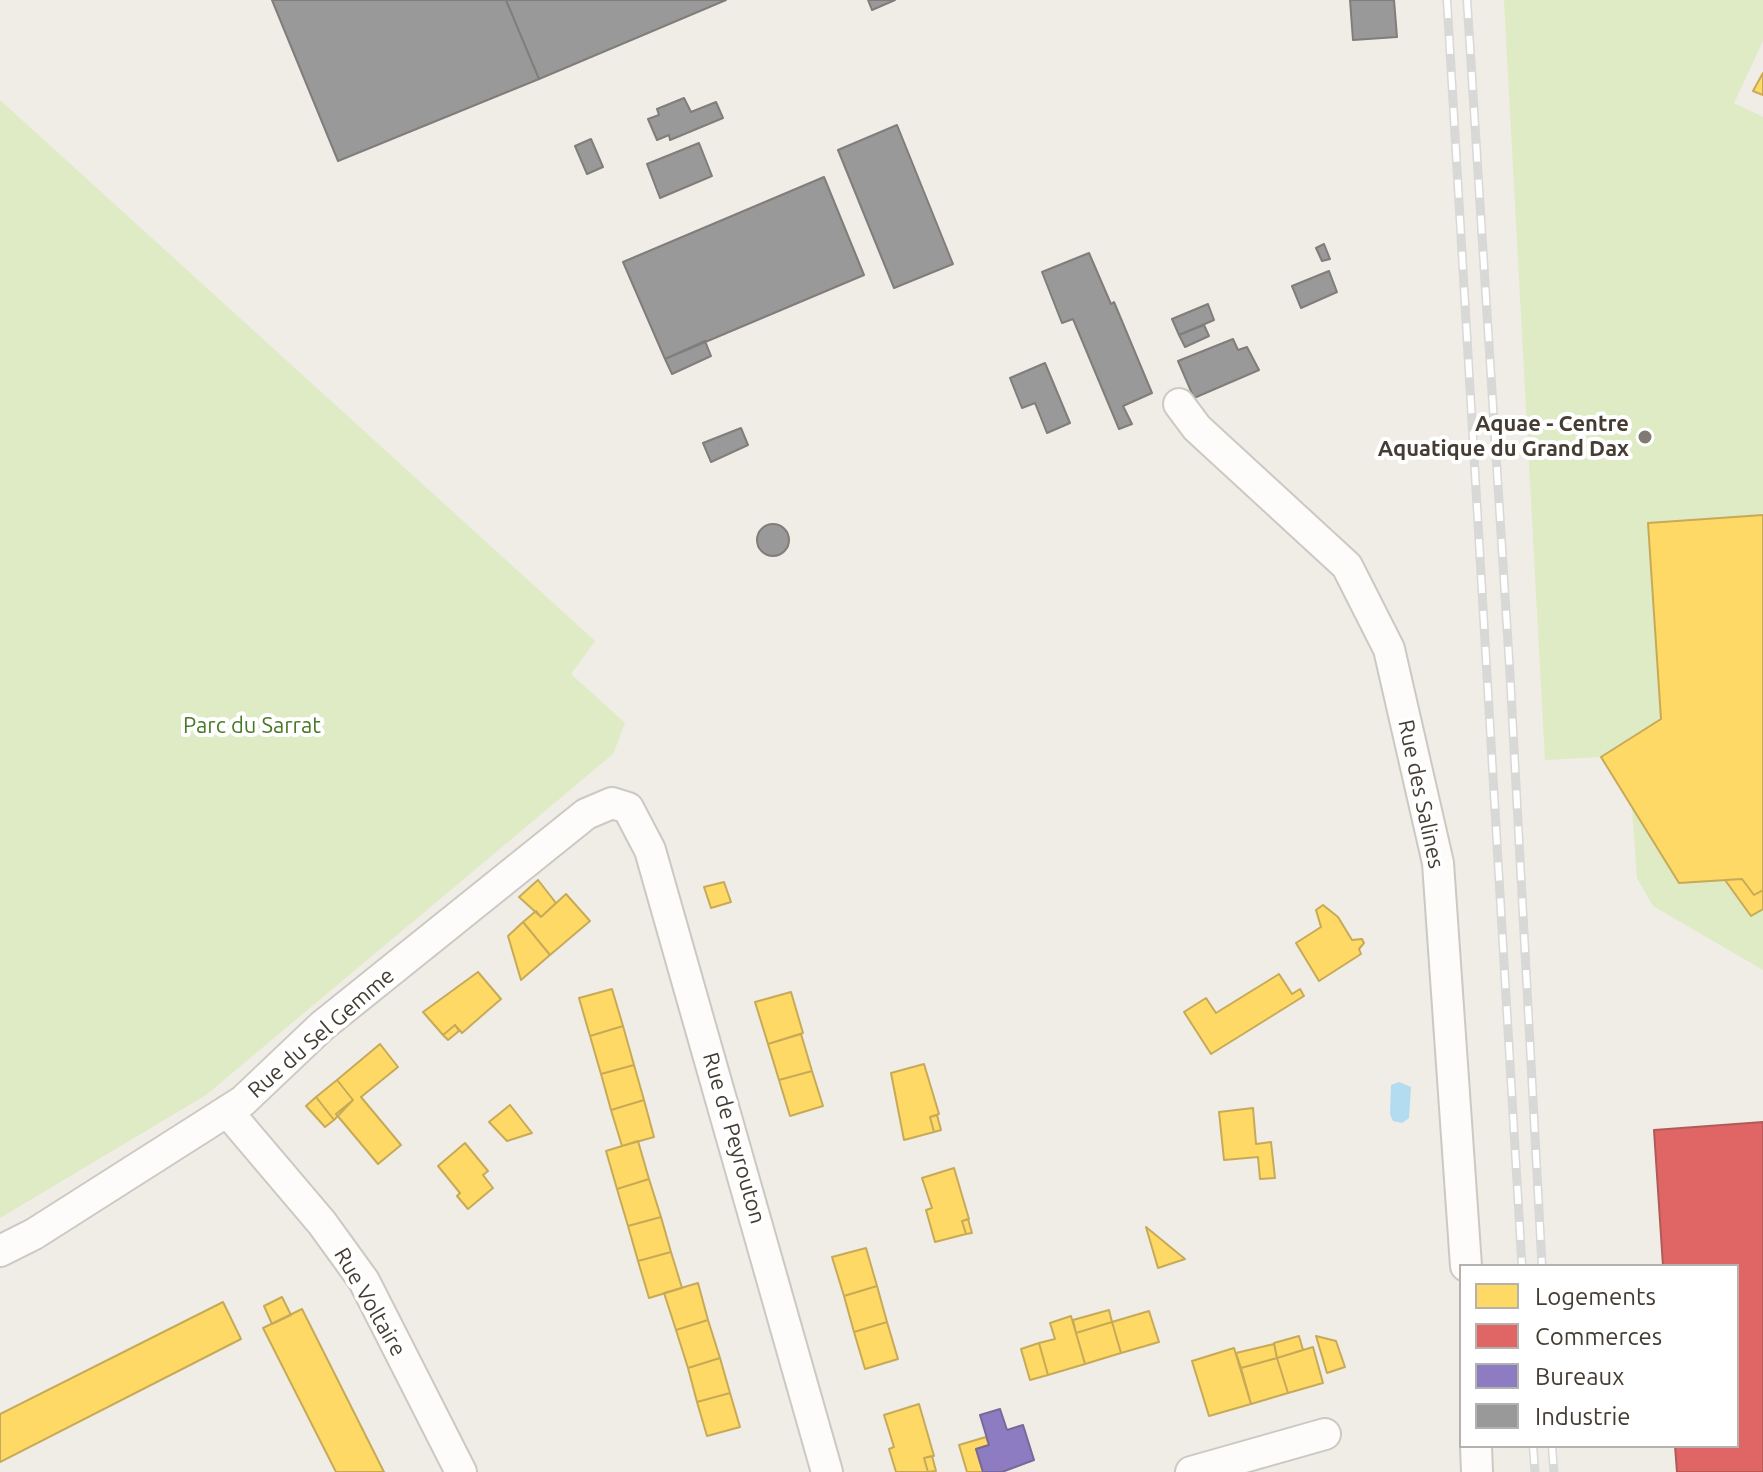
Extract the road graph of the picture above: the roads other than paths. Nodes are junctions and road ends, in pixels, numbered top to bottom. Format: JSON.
{"nodes":[{"id":1,"x":1179,"y":404,"type":"dead end"},
{"id":2,"x":628,"y":808,"type":"joint"},
{"id":3,"x":227,"y":1111,"type":"junction"},
{"id":4,"x":0,"y":1251,"type":"edge"},
{"id":5,"x":1466,"y":1264,"type":"edge"},
{"id":6,"x":1325,"y":1434,"type":"dead end"},
{"id":7,"x":1476,"y":1448,"type":"edge"},
{"id":8,"x":461,"y":1472,"type":"edge"},
{"id":9,"x":827,"y":1472,"type":"edge"},
{"id":10,"x":1191,"y":1472,"type":"edge"},
{"id":11,"x":1477,"y":1472,"type":"edge"}],
"edges":[{"from":1,"to":5,"type":"street","name":"Rue des Salines"},
{"from":2,"to":3,"type":"street","name":"Rue du Sel Gemme"},
{"from":2,"to":9,"type":"street","name":"Rue de Peyrouton"},
{"from":3,"to":4,"type":"street","name":"Rue du Sel Gemme"},
{"from":3,"to":8,"type":"street","name":"Rue Voltaire"},
{"from":6,"to":10,"type":"street"},
{"from":7,"to":11,"type":"street"}]}
